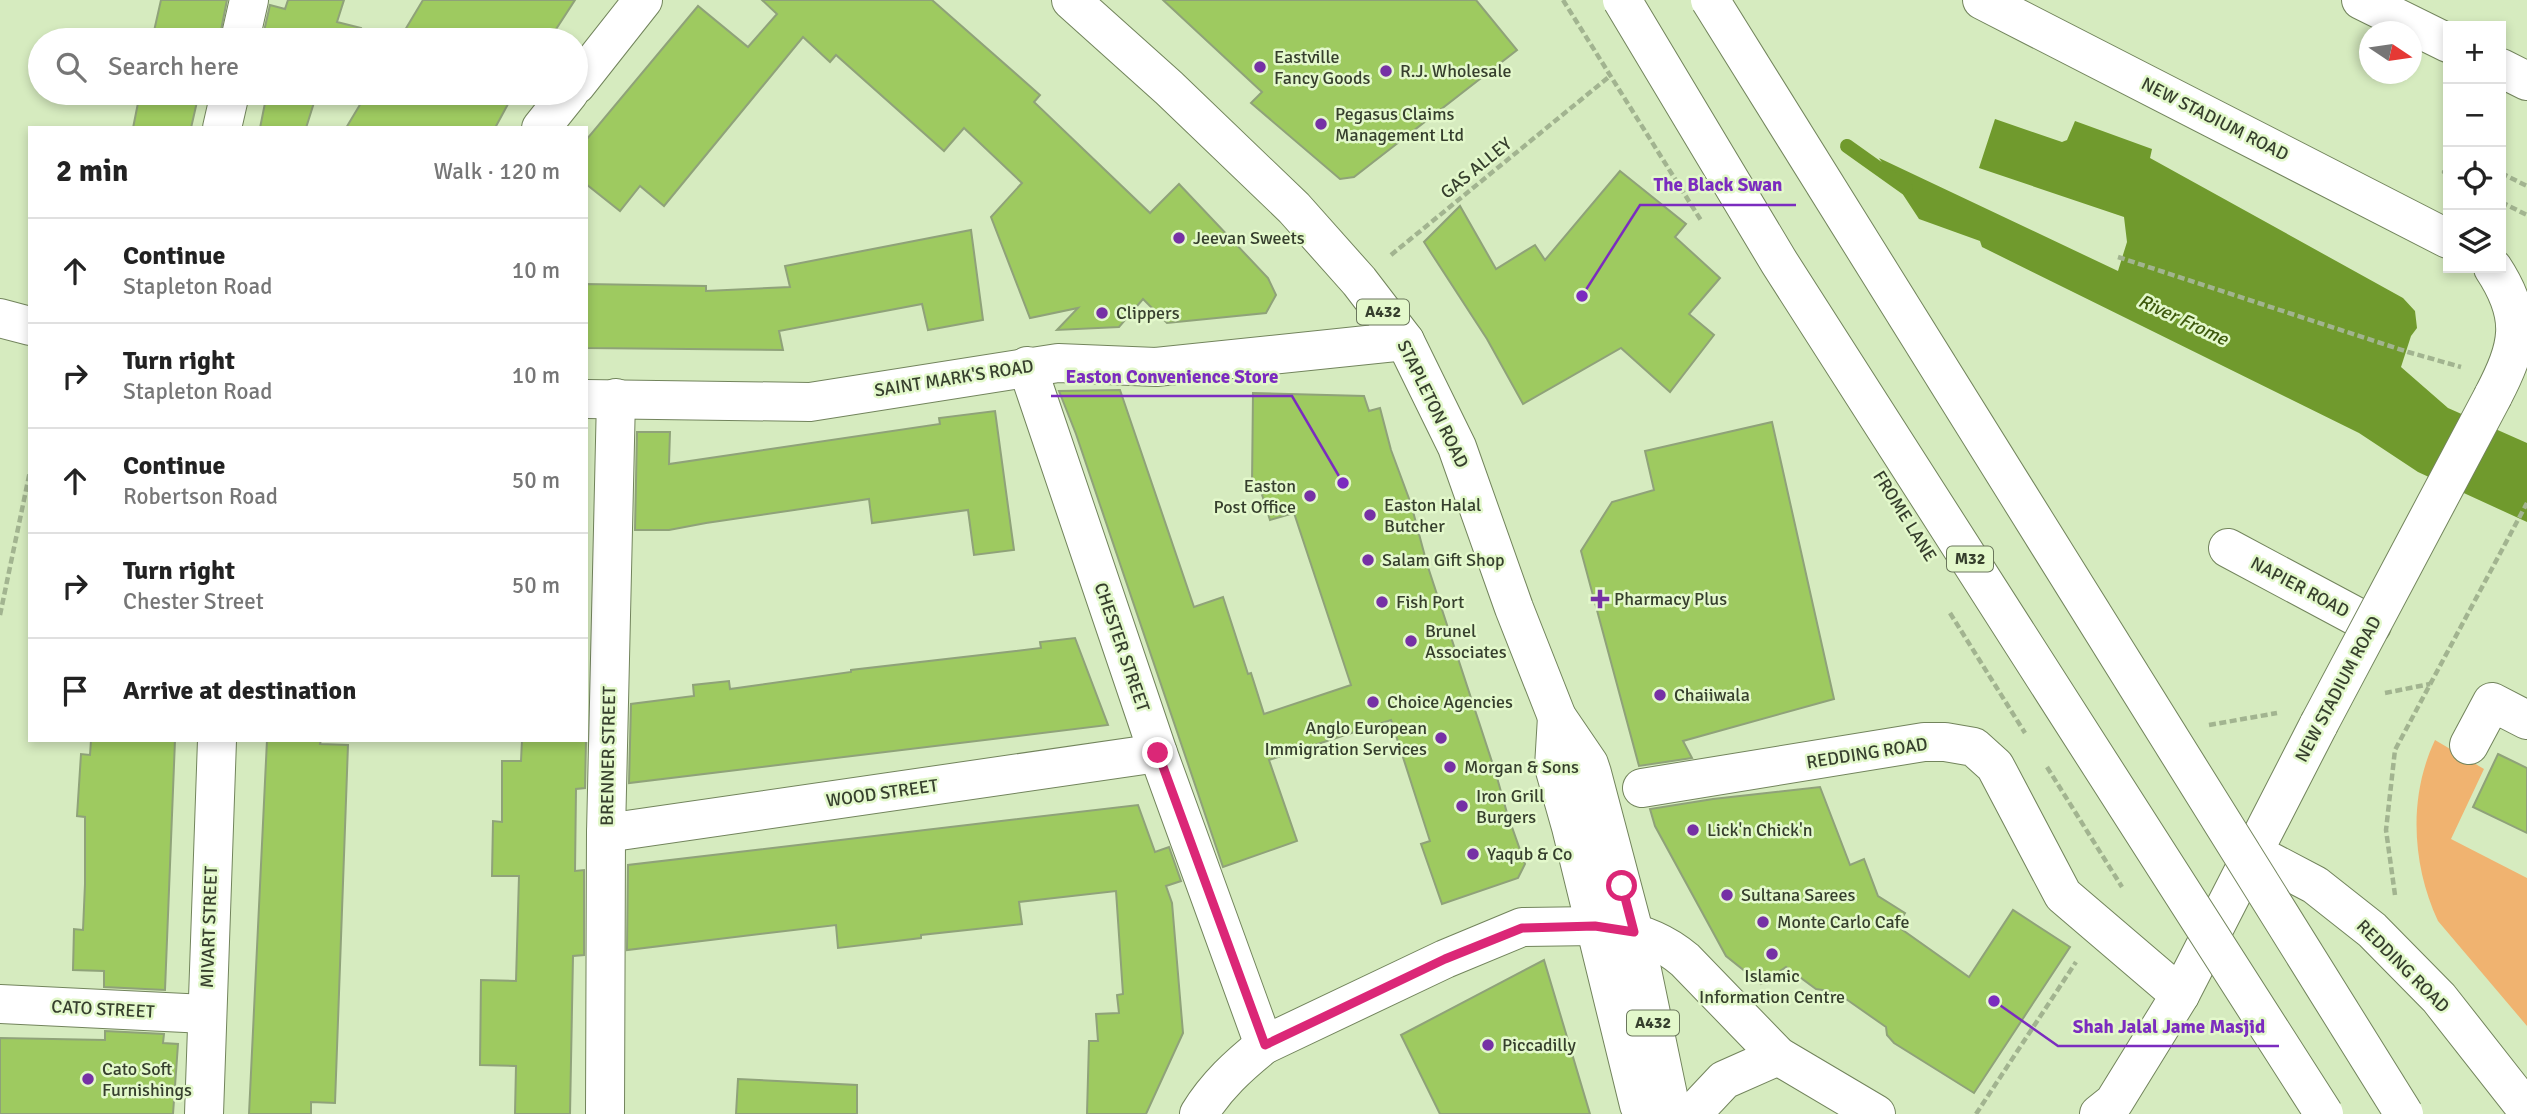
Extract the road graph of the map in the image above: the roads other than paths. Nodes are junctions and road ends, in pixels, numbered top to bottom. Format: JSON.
{"nodes":[{"id":1,"x":249,"y":0,"type":"edge"},
{"id":2,"x":643,"y":0,"type":"edge"},
{"id":3,"x":1071,"y":0,"type":"edge"},
{"id":4,"x":1622,"y":0,"type":"edge"},
{"id":5,"x":1710,"y":0,"type":"edge"},
{"id":6,"x":1982,"y":0,"type":"edge"},
{"id":7,"x":2361,"y":0,"type":"edge"},
{"id":8,"x":243,"y":28,"type":"edge"},
{"id":9,"x":2443,"y":41,"type":"edge"},
{"id":10,"x":588,"y":70,"type":"edge"},
{"id":11,"x":2506,"y":70,"type":"edge"},
{"id":12,"x":2527,"y":81,"type":"edge"},
{"id":13,"x":227,"y":105,"type":"edge"},
{"id":14,"x":559,"y":105,"type":"edge"},
{"id":15,"x":222,"y":126,"type":"edge"},
{"id":16,"x":543,"y":126,"type":"edge"},
{"id":17,"x":2443,"y":236,"type":"edge"},
{"id":18,"x":2496,"y":273,"type":"edge"},
{"id":19,"x":0,"y":318,"type":"edge"},
{"id":20,"x":28,"y":325,"type":"edge"},
{"id":21,"x":1405,"y":341,"type":"junction"},
{"id":22,"x":1027,"y":366,"type":"junction"},
{"id":23,"x":601,"y":399,"type":"edge"},
{"id":24,"x":2228,"y":548,"type":"dead end"},
{"id":25,"x":2372,"y":625,"type":"junction"},
{"id":26,"x":1557,"y":717,"type":"junction"},
{"id":27,"x":2527,"y":720,"type":"edge"},
{"id":28,"x":217,"y":742,"type":"edge"},
{"id":29,"x":2469,"y":745,"type":"dead end"},
{"id":30,"x":1158,"y":753,"type":"junction"},
{"id":31,"x":1642,"y":789,"type":"dead end"},
{"id":32,"x":606,"y":833,"type":"junction"},
{"id":33,"x":2252,"y":852,"type":"junction"},
{"id":34,"x":1595,"y":926,"type":"junction"},
{"id":35,"x":1634,"y":932,"type":"junction"},
{"id":36,"x":2180,"y":995,"type":"junction"},
{"id":37,"x":0,"y":1004,"type":"edge"},
{"id":38,"x":206,"y":1014,"type":"junction"},
{"id":39,"x":1265,"y":1045,"type":"junction"},
{"id":40,"x":1778,"y":1056,"type":"junction"},
{"id":41,"x":2109,"y":1110,"type":"edge"},
{"id":42,"x":2527,"y":1110,"type":"edge"},
{"id":43,"x":204,"y":1114,"type":"edge"},
{"id":44,"x":605,"y":1114,"type":"edge"},
{"id":45,"x":1199,"y":1114,"type":"edge"},
{"id":46,"x":1643,"y":1114,"type":"edge"},
{"id":47,"x":1667,"y":1114,"type":"edge"},
{"id":48,"x":1692,"y":1114,"type":"edge"},
{"id":49,"x":1876,"y":1114,"type":"edge"},
{"id":50,"x":2324,"y":1114,"type":"edge"},
{"id":51,"x":2404,"y":1114,"type":"edge"}],
"edges":[{"from":1,"to":8,"type":"main road"},
{"from":2,"to":10,"type":"main road"},
{"from":3,"to":21,"type":"main road","name":"STAPLETON ROAD","number":"A432"},
{"from":4,"to":50,"type":"main road","number":"M32","bridge":true},
{"from":5,"to":51,"type":"main road","bridge":true},
{"from":6,"to":17,"type":"main road","name":"NEW STADIUM ROAD"},
{"from":7,"to":9,"type":"main road"},
{"from":11,"to":12,"type":"main road"},
{"from":13,"to":15,"type":"main road"},
{"from":14,"to":16,"type":"main road"},
{"from":18,"to":25,"type":"main road","name":"NEW STADIUM ROAD","bridge":true},
{"from":19,"to":20,"type":"main road"},
{"from":21,"to":22,"type":"main road","name":"SAINT MARK'S ROAD"},
{"from":21,"to":26,"type":"main road","name":"STAPLETON ROAD","number":"A432"},
{"from":22,"to":23,"type":"main road","name":"SAINT MARK'S ROAD"},
{"from":22,"to":30,"type":"main road","name":"CHESTER STREET"},
{"from":23,"to":32,"type":"main road","name":"BRENNER STREET"},
{"from":24,"to":25,"type":"main road","name":"NAPIER ROAD"},
{"from":25,"to":33,"type":"main road","name":"NEW STADIUM ROAD","bridge":true},
{"from":26,"to":34,"type":"main road","name":"STAPLETON ROAD","number":"A432"},
{"from":26,"to":35,"type":"main road","name":"STAPLETON ROAD","number":"A432"},
{"from":27,"to":29,"type":"main road"},
{"from":28,"to":38,"type":"main road","name":"MIVART STREET"},
{"from":30,"to":32,"type":"main road","name":"WOOD STREET"},
{"from":30,"to":39,"type":"main road","name":"CHESTER STREET"},
{"from":31,"to":36,"type":"main road","name":"REDDING ROAD"},
{"from":32,"to":44,"type":"main road","name":"BRENNER STREET"},
{"from":33,"to":36,"type":"main road","name":"NEW STADIUM ROAD"},
{"from":33,"to":42,"type":"main road","name":"REDDING ROAD"},
{"from":34,"to":35,"type":"main road"},
{"from":34,"to":39,"type":"main road"},
{"from":34,"to":46,"type":"main road","name":"STAPLETON ROAD","number":"A432"},
{"from":35,"to":40,"type":"main road"},
{"from":35,"to":47,"type":"main road","number":"A432"},
{"from":36,"to":41,"type":"main road","name":"NEW STADIUM ROAD"},
{"from":37,"to":38,"type":"main road","name":"CATO STREET"},
{"from":38,"to":43,"type":"main road","name":"MIVART STREET"},
{"from":39,"to":45,"type":"main road"},
{"from":40,"to":48,"type":"main road"},
{"from":40,"to":49,"type":"main road"}]}
